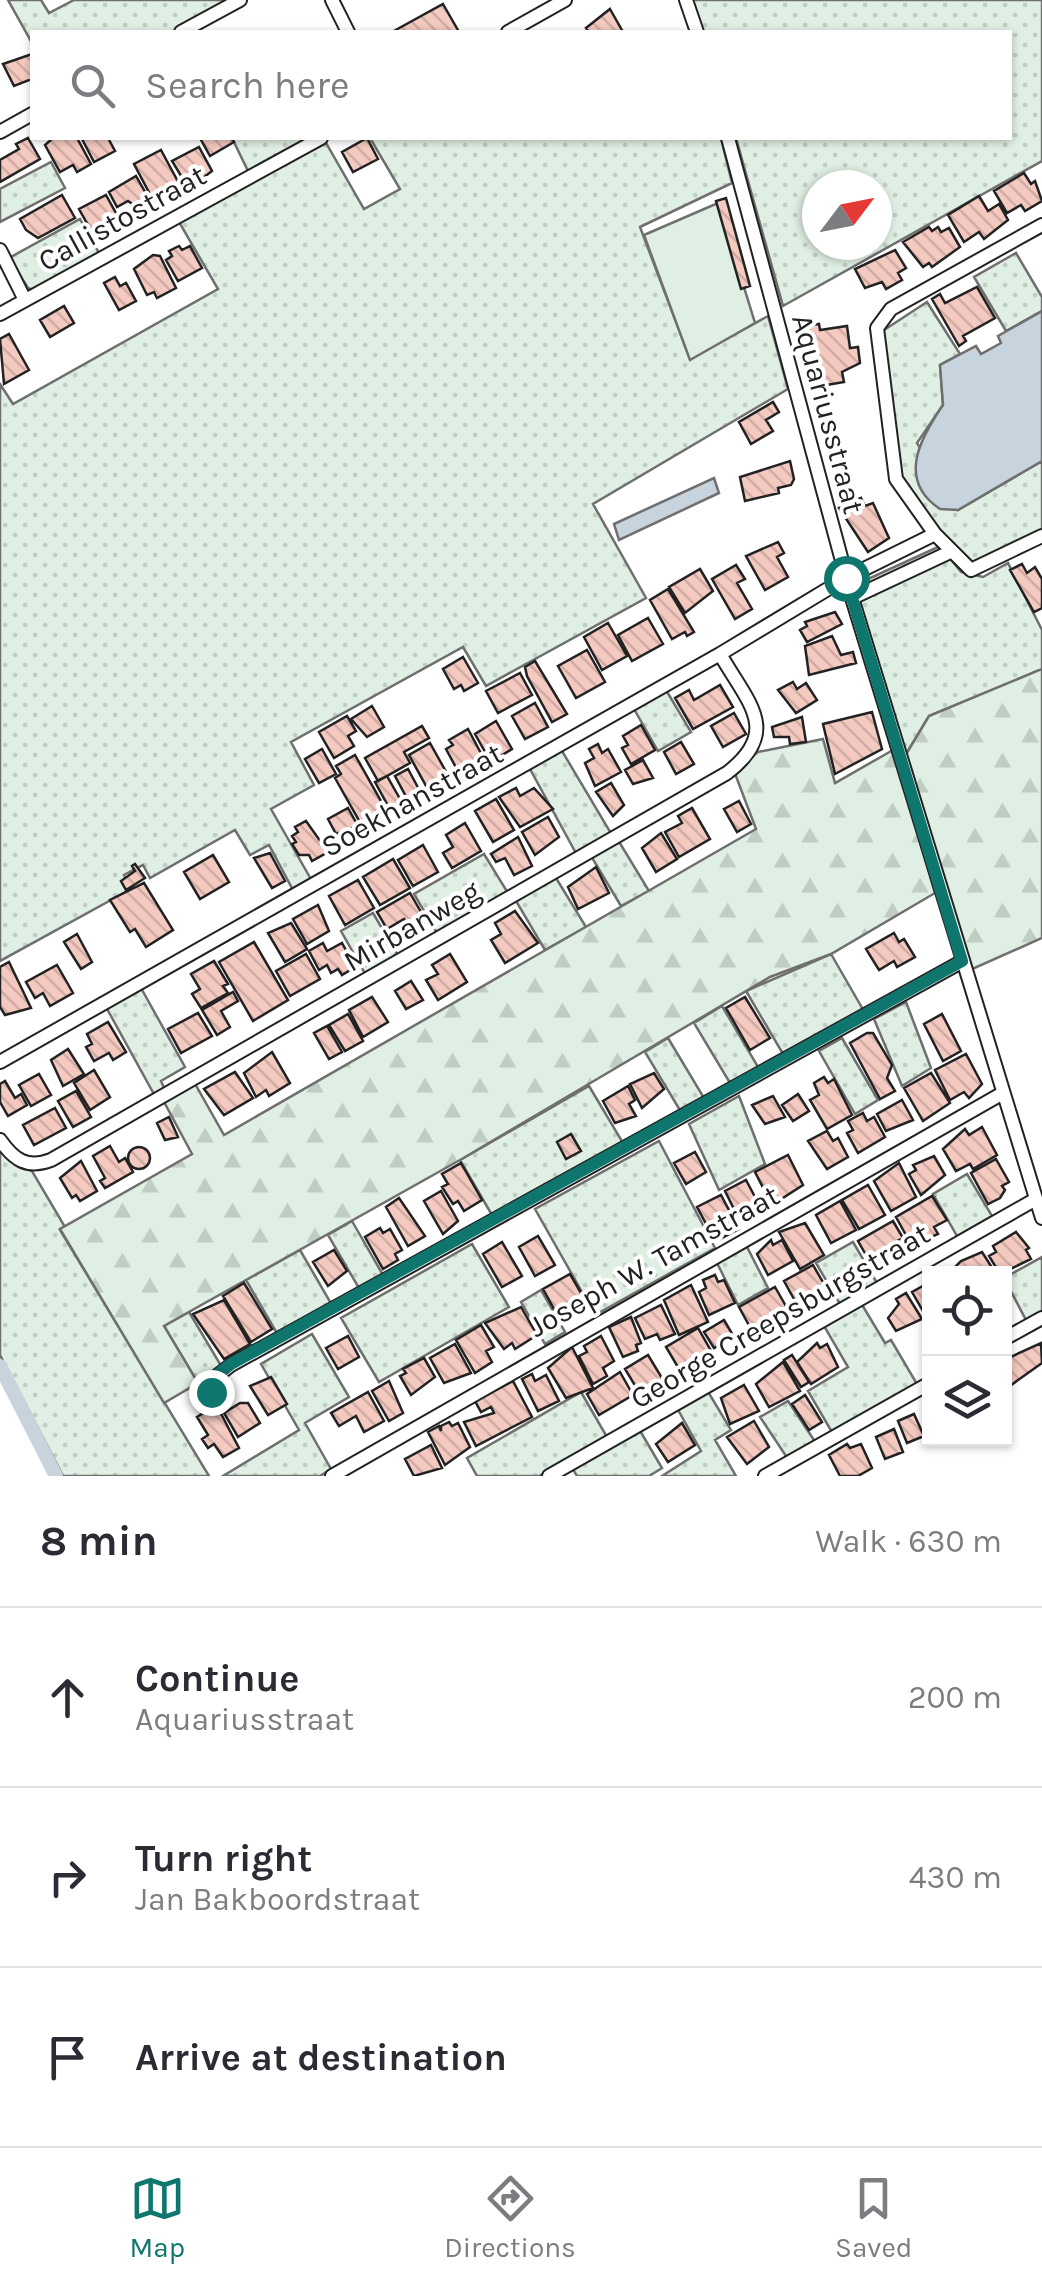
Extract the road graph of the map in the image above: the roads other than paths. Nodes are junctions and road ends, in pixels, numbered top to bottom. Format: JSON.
{"nodes":[{"id":1,"x":240,"y":0,"type":"edge"},
{"id":2,"x":332,"y":0,"type":"edge"},
{"id":3,"x":565,"y":0,"type":"edge"},
{"id":4,"x":686,"y":0,"type":"edge"},
{"id":5,"x":185,"y":30,"type":"edge"},
{"id":6,"x":347,"y":30,"type":"edge"},
{"id":7,"x":512,"y":30,"type":"edge"},
{"id":8,"x":696,"y":30,"type":"edge"},
{"id":9,"x":30,"y":115,"type":"edge"},
{"id":10,"x":0,"y":132,"type":"edge"},
{"id":11,"x":317,"y":140,"type":"edge"},
{"id":12,"x":729,"y":140,"type":"edge"},
{"id":13,"x":1042,"y":225,"type":"edge"},
{"id":14,"x":0,"y":250,"type":"edge"},
{"id":15,"x":25,"y":300,"type":"junction"},
{"id":16,"x":0,"y":314,"type":"edge"},
{"id":17,"x":935,"y":534,"type":"junction"},
{"id":18,"x":1042,"y":536,"type":"edge"},
{"id":19,"x":950,"y":552,"type":"junction"},
{"id":20,"x":864,"y":570,"type":"junction"},
{"id":21,"x":846,"y":578,"type":"junction"},
{"id":22,"x":872,"y":590,"type":"junction"},
{"id":23,"x":852,"y":598,"type":"junction"},
{"id":24,"x":720,"y":654,"type":"junction"},
{"id":25,"x":962,"y":961,"type":"junction"},
{"id":26,"x":0,"y":1062,"type":"edge"},
{"id":27,"x":1003,"y":1093,"type":"junction"},
{"id":28,"x":0,"y":1140,"type":"edge"},
{"id":29,"x":1036,"y":1199,"type":"junction"},
{"id":30,"x":1042,"y":1218,"type":"edge"},
{"id":31,"x":1042,"y":1318,"type":"edge"},
{"id":32,"x":1012,"y":1335,"type":"edge"},
{"id":33,"x":922,"y":1388,"type":"edge"},
{"id":34,"x":211,"y":1392,"type":"dead end"},
{"id":35,"x":332,"y":1476,"type":"edge"},
{"id":36,"x":549,"y":1476,"type":"edge"},
{"id":37,"x":765,"y":1476,"type":"edge"}],
"edges":[{"from":1,"to":5,"type":"street"},
{"from":2,"to":6,"type":"street"},
{"from":3,"to":7,"type":"street"},
{"from":4,"to":8,"type":"street"},
{"from":9,"to":10,"type":"street"},
{"from":11,"to":15,"type":"street","name":"Callistostraat"},
{"from":12,"to":21,"type":"street","name":"Aquariusstraat"},
{"from":13,"to":17,"type":"street"},
{"from":14,"to":15,"type":"street"},
{"from":15,"to":16,"type":"street","name":"Callistostraat"},
{"from":17,"to":19,"type":"street"},
{"from":17,"to":20,"type":"street","name":"Soekhanstraat"},
{"from":18,"to":19,"type":"street"},
{"from":19,"to":22,"type":"street"},
{"from":20,"to":21,"type":"street","name":"Soekhanstraat"},
{"from":20,"to":22,"type":"street"},
{"from":21,"to":23,"type":"street","name":"Aquariusstraat"},
{"from":21,"to":24,"type":"street","name":"Soekhanstraat"},
{"from":22,"to":23,"type":"street"},
{"from":23,"to":25,"type":"street","name":"Aquariusstraat"},
{"from":24,"to":26,"type":"street","name":"Soekhanstraat"},
{"from":24,"to":28,"type":"street","name":"Mirbanweg"},
{"from":25,"to":27,"type":"street","name":"Aquariusstraat"},
{"from":25,"to":34,"type":"street"},
{"from":27,"to":29,"type":"street","name":"Aquariusstraat"},
{"from":27,"to":35,"type":"street","name":"Joseph W. Tamstraat"},
{"from":29,"to":30,"type":"street","name":"Aquariusstraat"},
{"from":29,"to":36,"type":"street","name":"George Creepsburgstraat"},
{"from":31,"to":32,"type":"street"},
{"from":33,"to":37,"type":"street"}]}
